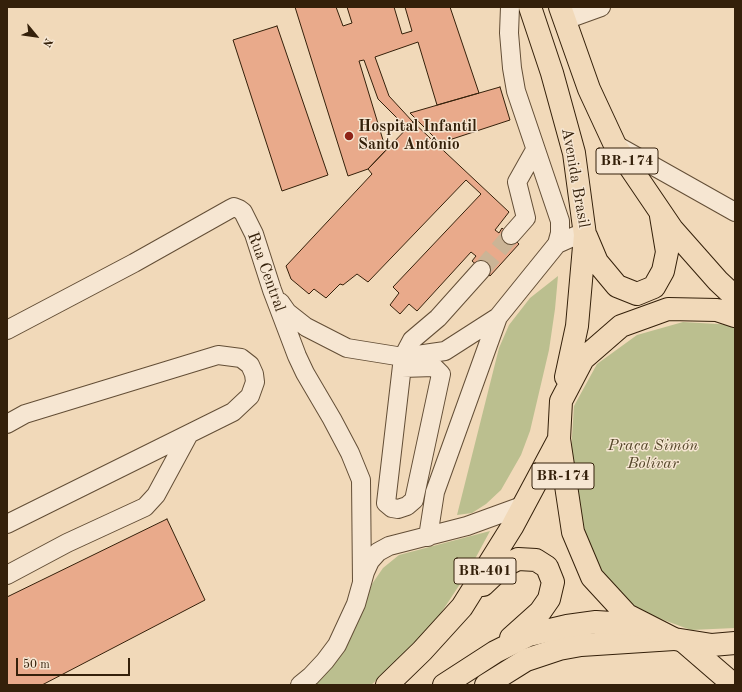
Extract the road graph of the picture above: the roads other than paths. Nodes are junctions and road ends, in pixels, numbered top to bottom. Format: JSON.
{"nodes":[{"id":1,"x":510,"y":7,"type":"edge"},
{"id":2,"x":530,"y":7,"type":"edge"},
{"id":3,"x":601,"y":7,"type":"edge"},
{"id":4,"x":562,"y":13,"type":"edge"},
{"id":5,"x":615,"y":145,"type":"junction"},
{"id":6,"x":535,"y":150,"type":"junction"},
{"id":7,"x":660,"y":210,"type":"junction"},
{"id":8,"x":735,"y":212,"type":"edge"},
{"id":9,"x":512,"y":235,"type":"tunnel mouth"},
{"id":10,"x":585,"y":235,"type":"junction"},
{"id":11,"x":557,"y":244,"type":"junction"},
{"id":12,"x":481,"y":270,"type":"tunnel mouth"},
{"id":13,"x":272,"y":290,"type":"junction"},
{"id":14,"x":733,"y":295,"type":"edge"},
{"id":15,"x":735,"y":316,"type":"edge"},
{"id":16,"x":498,"y":317,"type":"junction"},
{"id":17,"x":7,"y":330,"type":"edge"},
{"id":18,"x":403,"y":362,"type":"junction"},
{"id":19,"x":561,"y":400,"type":"junction"},
{"id":20,"x":7,"y":424,"type":"edge"},
{"id":21,"x":189,"y":434,"type":"junction"},
{"id":22,"x":559,"y":439,"type":"junction"},
{"id":23,"x":522,"y":506,"type":"junction"},
{"id":24,"x":7,"y":524,"type":"edge"},
{"id":25,"x":428,"y":537,"type":"junction"},
{"id":26,"x":7,"y":575,"type":"edge"},
{"id":27,"x":362,"y":583,"type":"junction"},
{"id":28,"x":462,"y":607,"type":"junction"},
{"id":29,"x":642,"y":633,"type":"junction"},
{"id":30,"x":679,"y":640,"type":"junction"},
{"id":31,"x":735,"y":643,"type":"edge"},
{"id":32,"x":495,"y":652,"type":"junction"},
{"id":33,"x":300,"y":685,"type":"edge"},
{"id":34,"x":387,"y":685,"type":"edge"},
{"id":35,"x":444,"y":685,"type":"edge"},
{"id":36,"x":486,"y":685,"type":"edge"},
{"id":37,"x":734,"y":685,"type":"edge"}],
"edges":[{"from":1,"to":6,"type":"street"},
{"from":2,"to":10,"type":"main road","name":"Avenida Brasil","number":"BR-174"},
{"from":3,"to":4,"type":"street"},
{"from":4,"to":5,"type":"main road","number":"BR-174"},
{"from":5,"to":7,"type":"main road","number":"BR-174"},
{"from":5,"to":8,"type":"street"},
{"from":6,"to":9,"type":"street"},
{"from":6,"to":11,"type":"street"},
{"from":7,"to":10,"type":"main road"},
{"from":7,"to":14,"type":"main road","number":"BR-174"},
{"from":10,"to":11,"type":"street"},
{"from":10,"to":19,"type":"main road","name":"Avenida Brasil","number":"BR-174"},
{"from":11,"to":16,"type":"street"},
{"from":12,"to":18,"type":"street"},
{"from":13,"to":17,"type":"street","name":"Rua Central"},
{"from":13,"to":18,"type":"street"},
{"from":13,"to":27,"type":"street","name":"Rua Central"},
{"from":15,"to":19,"type":"main road","number":"BR-174"},
{"from":16,"to":18,"type":"street"},
{"from":16,"to":25,"type":"street"},
{"from":18,"to":18,"type":"street"},
{"from":19,"to":22,"type":"main road","number":"BR-174"},
{"from":20,"to":21,"type":"street"},
{"from":21,"to":24,"type":"street"},
{"from":21,"to":26,"type":"street"},
{"from":22,"to":23,"type":"main road","number":"BR-401"},
{"from":22,"to":29,"type":"main road","number":"BR-174"},
{"from":23,"to":25,"type":"street"},
{"from":23,"to":28,"type":"main road","number":"BR-401"},
{"from":25,"to":27,"type":"street"},
{"from":27,"to":33,"type":"street"},
{"from":28,"to":32,"type":"main road"},
{"from":28,"to":34,"type":"main road","number":"BR-401"},
{"from":29,"to":30,"type":"main road","number":"BR-174"},
{"from":29,"to":32,"type":"main road"},
{"from":29,"to":36,"type":"main road"},
{"from":30,"to":31,"type":"main road","number":"BR-174"},
{"from":30,"to":37,"type":"main road"},
{"from":32,"to":35,"type":"main road"}]}
